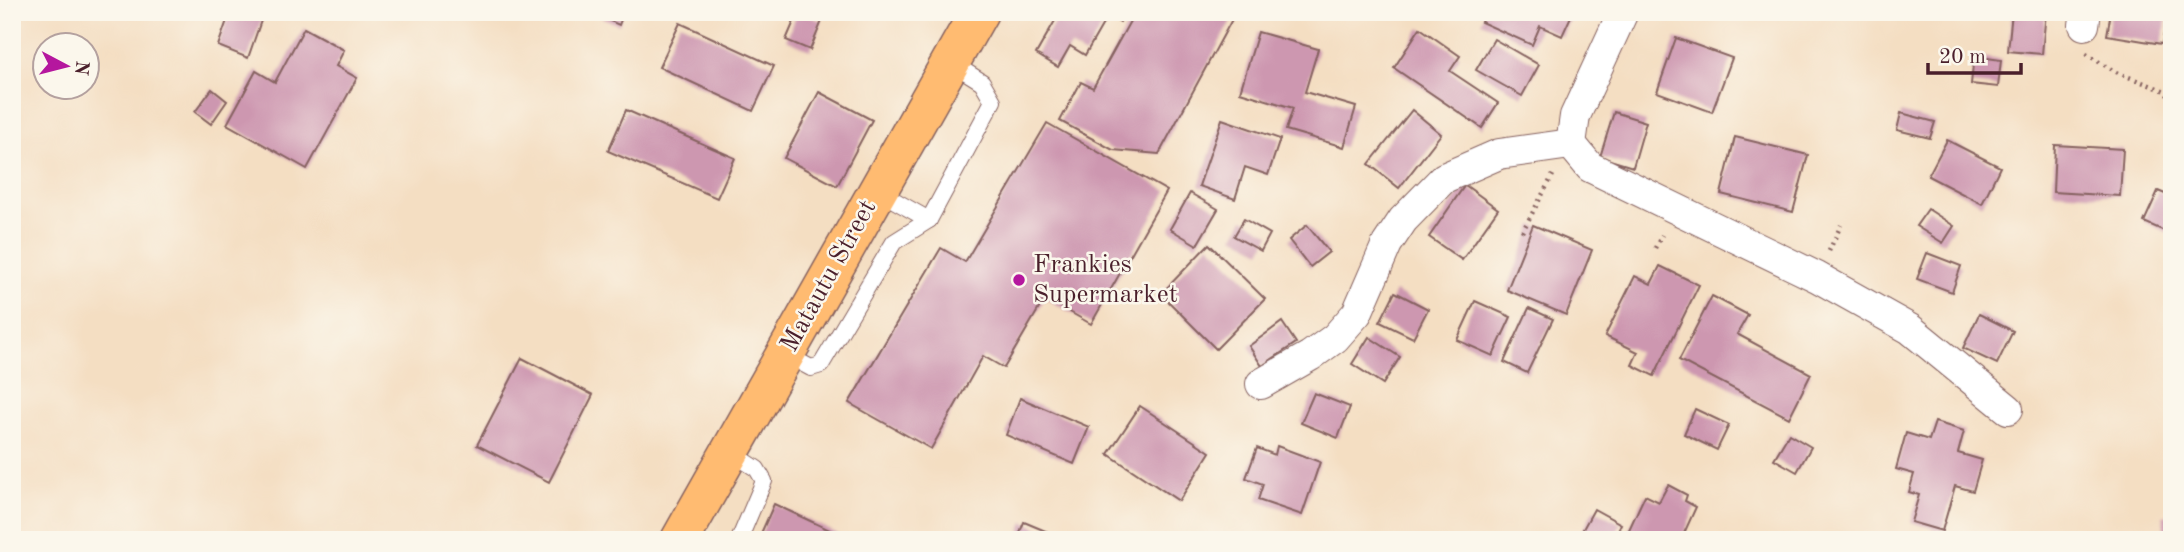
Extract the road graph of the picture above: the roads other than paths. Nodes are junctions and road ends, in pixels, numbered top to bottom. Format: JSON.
{"nodes":[{"id":1,"x":979,"y":12,"type":"edge"},
{"id":2,"x":1623,"y":12,"type":"edge"},
{"id":3,"x":950,"y":62,"type":"junction"},
{"id":4,"x":1571,"y":144,"type":"junction"},
{"id":5,"x":876,"y":190,"type":"junction"},
{"id":6,"x":929,"y":220,"type":"junction"},
{"id":7,"x":785,"y":354,"type":"junction"},
{"id":8,"x":1261,"y":384,"type":"dead end"},
{"id":9,"x":2008,"y":409,"type":"dead end"},
{"id":10,"x":731,"y":452,"type":"junction"},
{"id":11,"x":680,"y":540,"type":"edge"},
{"id":12,"x":738,"y":540,"type":"edge"}],
"edges":[{"from":1,"to":3,"type":"main road","name":"Matautu Street"},
{"from":2,"to":4,"type":"street"},
{"from":3,"to":5,"type":"main road","name":"Matautu Street"},
{"from":3,"to":6,"type":"lane"},
{"from":4,"to":8,"type":"street"},
{"from":4,"to":9,"type":"street"},
{"from":5,"to":6,"type":"lane"},
{"from":5,"to":7,"type":"main road","name":"Matautu Street"},
{"from":6,"to":7,"type":"lane"},
{"from":7,"to":10,"type":"main road","name":"Matautu Street"},
{"from":10,"to":11,"type":"main road","name":"Matautu Street"},
{"from":10,"to":12,"type":"lane"}]}
